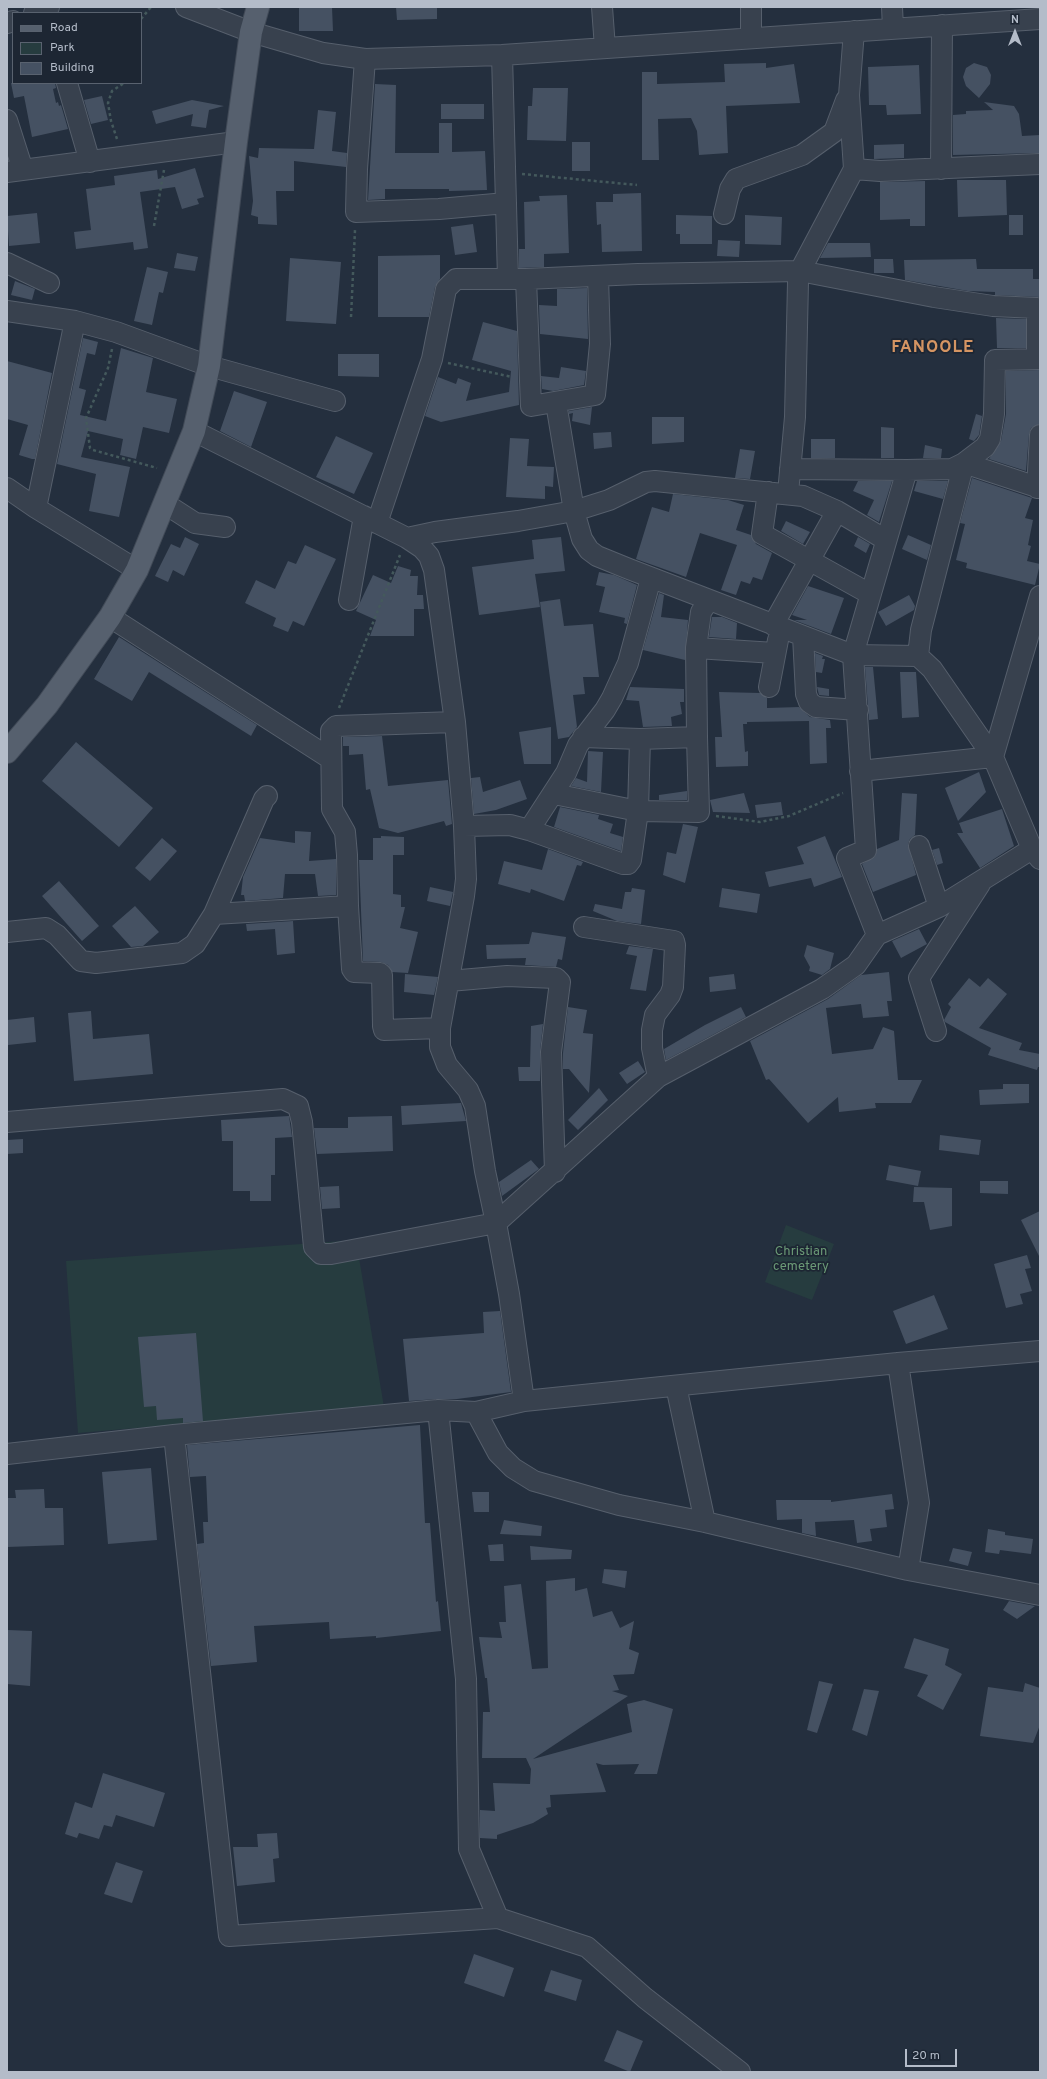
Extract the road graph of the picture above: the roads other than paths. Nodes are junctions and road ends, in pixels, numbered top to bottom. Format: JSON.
{"nodes":[{"id":1,"x":186,"y":7,"type":"edge"},
{"id":2,"x":258,"y":7,"type":"edge"},
{"id":3,"x":602,"y":7,"type":"edge"},
{"id":4,"x":751,"y":7,"type":"edge"},
{"id":5,"x":892,"y":7,"type":"edge"},
{"id":6,"x":1040,"y":19,"type":"edge"},
{"id":7,"x":942,"y":25,"type":"junction"},
{"id":8,"x":893,"y":28,"type":"junction"},
{"id":9,"x":854,"y":31,"type":"junction"},
{"id":10,"x":251,"y":32,"type":"junction"},
{"id":11,"x":751,"y":38,"type":"junction"},
{"id":12,"x":605,"y":48,"type":"junction"},
{"id":13,"x":502,"y":55,"type":"junction"},
{"id":14,"x":365,"y":60,"type":"junction"},
{"id":15,"x":67,"y":84,"type":"edge"},
{"id":16,"x":849,"y":95,"type":"junction"},
{"id":17,"x":7,"y":120,"type":"edge"},
{"id":18,"x":236,"y":142,"type":"junction"},
{"id":19,"x":90,"y":162,"type":"junction"},
{"id":20,"x":1040,"y":164,"type":"edge"},
{"id":21,"x":854,"y":169,"type":"junction"},
{"id":22,"x":941,"y":169,"type":"junction"},
{"id":23,"x":15,"y":171,"type":"edge"},
{"id":24,"x":506,"y":202,"type":"junction"},
{"id":25,"x":724,"y":214,"type":"dead end"},
{"id":26,"x":7,"y":263,"type":"edge"},
{"id":27,"x":800,"y":271,"type":"junction"},
{"id":28,"x":598,"y":276,"type":"junction"},
{"id":29,"x":517,"y":279,"type":"junction"},
{"id":30,"x":49,"y":283,"type":"dead end"},
{"id":31,"x":7,"y":310,"type":"edge"},
{"id":32,"x":75,"y":321,"type":"junction"},
{"id":33,"x":1038,"y":359,"type":"edge"},
{"id":34,"x":209,"y":366,"type":"junction"},
{"id":35,"x":335,"y":401,"type":"dead end"},
{"id":36,"x":556,"y":403,"type":"junction"},
{"id":37,"x":194,"y":431,"type":"junction"},
{"id":38,"x":1040,"y":435,"type":"edge"},
{"id":39,"x":964,"y":463,"type":"junction"},
{"id":40,"x":790,"y":469,"type":"junction"},
{"id":41,"x":907,"y":470,"type":"junction"},
{"id":42,"x":7,"y":488,"type":"edge"},
{"id":43,"x":1038,"y":488,"type":"edge"},
{"id":44,"x":768,"y":492,"type":"junction"},
{"id":45,"x":788,"y":493,"type":"junction"},
{"id":46,"x":164,"y":504,"type":"junction"},
{"id":47,"x":36,"y":508,"type":"junction"},
{"id":48,"x":574,"y":511,"type":"junction"},
{"id":49,"x":837,"y":511,"type":"junction"},
{"id":50,"x":370,"y":519,"type":"junction"},
{"id":51,"x":225,"y":527,"type":"dead end"},
{"id":52,"x":407,"y":538,"type":"junction"},
{"id":53,"x":886,"y":540,"type":"junction"},
{"id":54,"x":807,"y":561,"type":"junction"},
{"id":55,"x":137,"y":570,"type":"junction"},
{"id":56,"x":651,"y":578,"type":"junction"},
{"id":57,"x":870,"y":594,"type":"junction"},
{"id":58,"x":1040,"y":596,"type":"edge"},
{"id":59,"x":350,"y":600,"type":"dead end"},
{"id":60,"x":709,"y":600,"type":"junction"},
{"id":61,"x":110,"y":617,"type":"junction"},
{"id":62,"x":776,"y":627,"type":"junction"},
{"id":63,"x":803,"y":636,"type":"junction"},
{"id":64,"x":696,"y":648,"type":"junction"},
{"id":65,"x":775,"y":653,"type":"junction"},
{"id":66,"x":853,"y":655,"type":"junction"},
{"id":67,"x":918,"y":656,"type":"junction"},
{"id":68,"x":769,"y":687,"type":"dead end"},
{"id":69,"x":858,"y":710,"type":"junction"},
{"id":70,"x":455,"y":722,"type":"junction"},
{"id":71,"x":697,"y":737,"type":"junction"},
{"id":72,"x":583,"y":738,"type":"junction"},
{"id":73,"x":640,"y":739,"type":"junction"},
{"id":74,"x":7,"y":752,"type":"edge"},
{"id":75,"x":993,"y":758,"type":"junction"},
{"id":76,"x":331,"y":759,"type":"junction"},
{"id":77,"x":861,"y":779,"type":"junction"},
{"id":78,"x":554,"y":794,"type":"junction"},
{"id":79,"x":267,"y":796,"type":"dead end"},
{"id":80,"x":638,"y":811,"type":"junction"},
{"id":81,"x":464,"y":826,"type":"junction"},
{"id":82,"x":529,"y":830,"type":"junction"},
{"id":83,"x":919,"y":846,"type":"dead end"},
{"id":84,"x":1036,"y":854,"type":"edge"},
{"id":85,"x":983,"y":878,"type":"junction"},
{"id":86,"x":348,"y":906,"type":"junction"},
{"id":87,"x":939,"y":907,"type":"junction"},
{"id":88,"x":214,"y":914,"type":"junction"},
{"id":89,"x":584,"y":927,"type":"dead end"},
{"id":90,"x":7,"y":932,"type":"edge"},
{"id":91,"x":877,"y":935,"type":"junction"},
{"id":92,"x":449,"y":981,"type":"junction"},
{"id":93,"x":440,"y":1028,"type":"junction"},
{"id":94,"x":936,"y":1031,"type":"dead end"},
{"id":95,"x":658,"y":1077,"type":"junction"},
{"id":96,"x":7,"y":1122,"type":"edge"},
{"id":97,"x":555,"y":1172,"type":"junction"},
{"id":98,"x":496,"y":1224,"type":"junction"},
{"id":99,"x":1040,"y":1351,"type":"edge"},
{"id":100,"x":898,"y":1363,"type":"junction"},
{"id":101,"x":676,"y":1386,"type":"junction"},
{"id":102,"x":524,"y":1401,"type":"junction"},
{"id":103,"x":438,"y":1410,"type":"junction"},
{"id":104,"x":476,"y":1412,"type":"junction"},
{"id":105,"x":174,"y":1435,"type":"junction"},
{"id":106,"x":7,"y":1454,"type":"edge"},
{"id":107,"x":706,"y":1522,"type":"junction"},
{"id":108,"x":908,"y":1570,"type":"junction"},
{"id":109,"x":1040,"y":1595,"type":"edge"},
{"id":110,"x":498,"y":1918,"type":"junction"},
{"id":111,"x":740,"y":2072,"type":"edge"}],
"edges":[{"from":1,"to":10,"type":"street"},
{"from":2,"to":10,"type":"main road"},
{"from":3,"to":12,"type":"street"},
{"from":4,"to":11,"type":"street"},
{"from":5,"to":8,"type":"street"},
{"from":6,"to":7,"type":"street"},
{"from":7,"to":8,"type":"street"},
{"from":7,"to":22,"type":"street"},
{"from":8,"to":9,"type":"street"},
{"from":9,"to":11,"type":"street"},
{"from":9,"to":16,"type":"street"},
{"from":10,"to":14,"type":"street"},
{"from":10,"to":18,"type":"main road"},
{"from":11,"to":12,"type":"street"},
{"from":12,"to":13,"type":"street"},
{"from":13,"to":14,"type":"street"},
{"from":13,"to":24,"type":"street"},
{"from":14,"to":24,"type":"street"},
{"from":15,"to":19,"type":"street"},
{"from":16,"to":21,"type":"street"},
{"from":16,"to":25,"type":"street"},
{"from":17,"to":23,"type":"street"},
{"from":18,"to":19,"type":"street"},
{"from":18,"to":34,"type":"main road"},
{"from":19,"to":23,"type":"street"},
{"from":20,"to":22,"type":"street"},
{"from":21,"to":22,"type":"street"},
{"from":21,"to":27,"type":"street"},
{"from":24,"to":29,"type":"street"},
{"from":26,"to":30,"type":"street"},
{"from":27,"to":28,"type":"street"},
{"from":27,"to":33,"type":"street"},
{"from":27,"to":40,"type":"street"},
{"from":28,"to":29,"type":"street"},
{"from":28,"to":36,"type":"street"},
{"from":29,"to":36,"type":"street"},
{"from":29,"to":50,"type":"street"},
{"from":31,"to":32,"type":"street"},
{"from":32,"to":34,"type":"street"},
{"from":32,"to":47,"type":"street"},
{"from":33,"to":39,"type":"street"},
{"from":34,"to":35,"type":"street"},
{"from":34,"to":37,"type":"main road"},
{"from":36,"to":48,"type":"street"},
{"from":37,"to":46,"type":"main road"},
{"from":37,"to":50,"type":"street"},
{"from":38,"to":43,"type":"street"},
{"from":39,"to":41,"type":"street"},
{"from":39,"to":43,"type":"street"},
{"from":39,"to":67,"type":"street"},
{"from":40,"to":41,"type":"street"},
{"from":40,"to":45,"type":"street"},
{"from":41,"to":53,"type":"street"},
{"from":42,"to":47,"type":"street"},
{"from":44,"to":45,"type":"street"},
{"from":44,"to":48,"type":"street"},
{"from":44,"to":54,"type":"street"},
{"from":45,"to":49,"type":"street"},
{"from":46,"to":51,"type":"street"},
{"from":46,"to":55,"type":"main road"},
{"from":47,"to":55,"type":"street"},
{"from":48,"to":52,"type":"street"},
{"from":48,"to":56,"type":"street"},
{"from":49,"to":53,"type":"street"},
{"from":49,"to":54,"type":"street"},
{"from":50,"to":52,"type":"street"},
{"from":50,"to":59,"type":"street"},
{"from":52,"to":70,"type":"street"},
{"from":53,"to":57,"type":"street"},
{"from":54,"to":57,"type":"street"},
{"from":54,"to":62,"type":"street"},
{"from":55,"to":61,"type":"main road"},
{"from":56,"to":60,"type":"street"},
{"from":56,"to":72,"type":"street"},
{"from":57,"to":66,"type":"street"},
{"from":58,"to":75,"type":"street"},
{"from":60,"to":62,"type":"street"},
{"from":60,"to":64,"type":"street"},
{"from":61,"to":74,"type":"main road"},
{"from":61,"to":76,"type":"street"},
{"from":62,"to":63,"type":"street"},
{"from":62,"to":65,"type":"street"},
{"from":63,"to":66,"type":"street"},
{"from":63,"to":69,"type":"street"},
{"from":64,"to":65,"type":"street"},
{"from":64,"to":71,"type":"street"},
{"from":65,"to":68,"type":"street"},
{"from":66,"to":67,"type":"street"},
{"from":66,"to":69,"type":"street"},
{"from":67,"to":75,"type":"street"},
{"from":69,"to":77,"type":"street"},
{"from":70,"to":76,"type":"street"},
{"from":70,"to":81,"type":"street"},
{"from":71,"to":73,"type":"street"},
{"from":71,"to":80,"type":"street"},
{"from":72,"to":73,"type":"street"},
{"from":72,"to":78,"type":"street"},
{"from":73,"to":80,"type":"street"},
{"from":75,"to":77,"type":"street"},
{"from":75,"to":84,"type":"street"},
{"from":76,"to":86,"type":"street"},
{"from":77,"to":91,"type":"street"},
{"from":78,"to":80,"type":"street"},
{"from":78,"to":82,"type":"street"},
{"from":79,"to":88,"type":"street"},
{"from":80,"to":82,"type":"street"},
{"from":81,"to":82,"type":"street"},
{"from":81,"to":92,"type":"street"},
{"from":83,"to":87,"type":"street"},
{"from":84,"to":85,"type":"street"},
{"from":85,"to":87,"type":"street"},
{"from":85,"to":94,"type":"street"},
{"from":86,"to":88,"type":"street"},
{"from":86,"to":93,"type":"street"},
{"from":87,"to":91,"type":"street"},
{"from":88,"to":90,"type":"street"},
{"from":89,"to":95,"type":"street"},
{"from":91,"to":95,"type":"street"},
{"from":92,"to":93,"type":"street"},
{"from":92,"to":97,"type":"street"},
{"from":93,"to":98,"type":"street"},
{"from":95,"to":97,"type":"street"},
{"from":96,"to":98,"type":"street"},
{"from":97,"to":98,"type":"street"},
{"from":98,"to":102,"type":"street"},
{"from":99,"to":100,"type":"street"},
{"from":100,"to":101,"type":"street"},
{"from":100,"to":108,"type":"street"},
{"from":101,"to":102,"type":"street"},
{"from":101,"to":107,"type":"street"},
{"from":102,"to":104,"type":"street"},
{"from":103,"to":104,"type":"street"},
{"from":103,"to":105,"type":"street"},
{"from":103,"to":110,"type":"street"},
{"from":104,"to":107,"type":"street"},
{"from":105,"to":106,"type":"street"},
{"from":105,"to":110,"type":"street"},
{"from":107,"to":108,"type":"street"},
{"from":108,"to":109,"type":"street"},
{"from":110,"to":111,"type":"street"}]}
